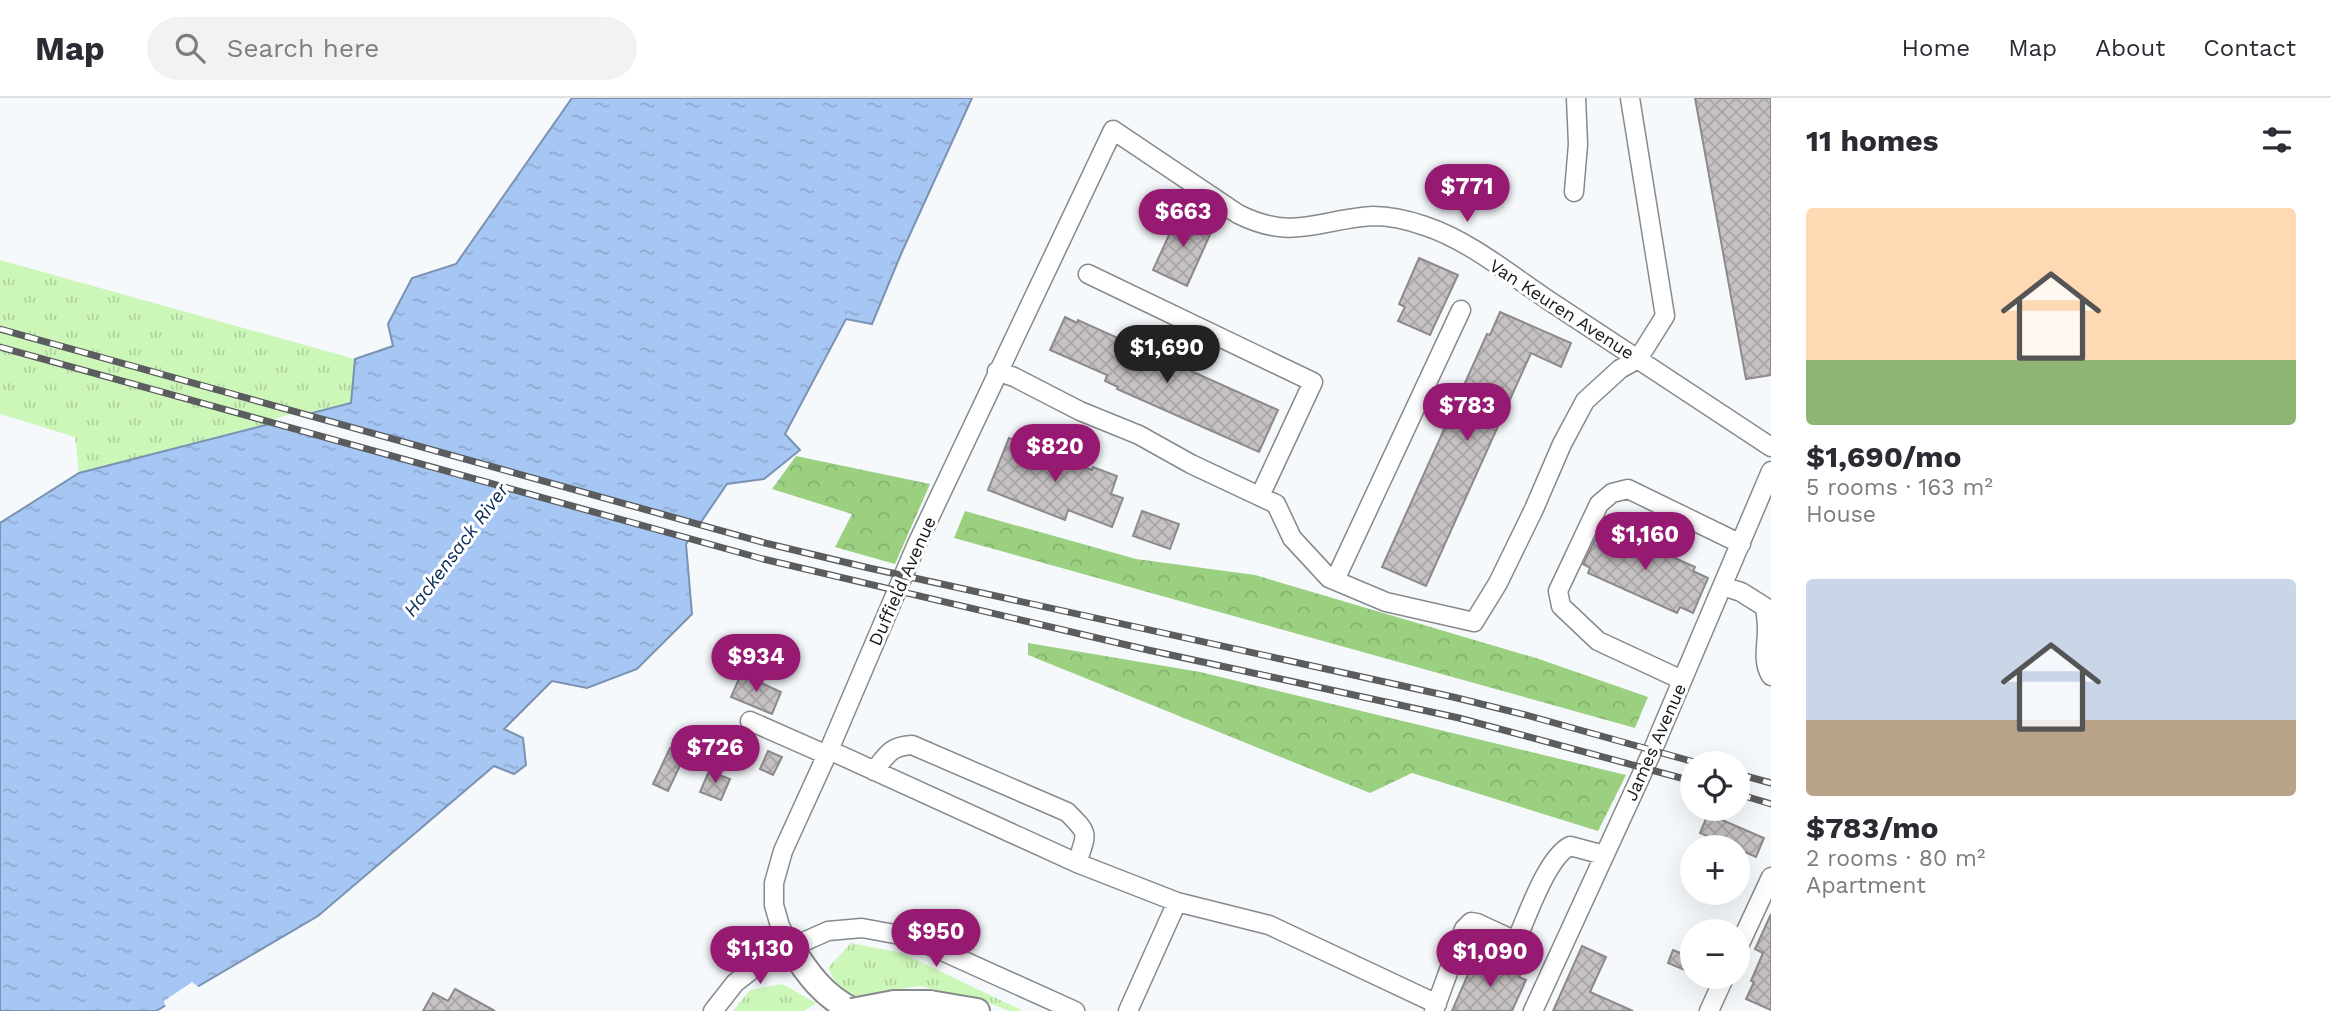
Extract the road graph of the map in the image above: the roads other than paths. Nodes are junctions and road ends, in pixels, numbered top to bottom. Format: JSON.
{"nodes":[{"id":1,"x":1576,"y":98,"type":"edge"},
{"id":2,"x":1630,"y":98,"type":"edge"},
{"id":3,"x":1113,"y":130,"type":"joint"},
{"id":4,"x":1574,"y":192,"type":"dead end"},
{"id":5,"x":1087,"y":274,"type":"dead end"},
{"id":6,"x":1461,"y":310,"type":"dead end"},
{"id":7,"x":1639,"y":359,"type":"junction"},
{"id":8,"x":997,"y":371,"type":"junction"},
{"id":9,"x":1771,"y":447,"type":"edge"},
{"id":10,"x":1771,"y":471,"type":"edge"},
{"id":11,"x":1260,"y":496,"type":"junction"},
{"id":12,"x":1741,"y":544,"type":"junction"},
{"id":13,"x":1335,"y":580,"type":"junction"},
{"id":14,"x":1723,"y":586,"type":"junction"},
{"id":15,"x":1771,"y":676,"type":"edge"},
{"id":16,"x":1682,"y":680,"type":"junction"},
{"id":17,"x":750,"y":721,"type":"dead end"},
{"id":18,"x":828,"y":752,"type":"junction"},
{"id":19,"x":874,"y":771,"type":"junction"},
{"id":20,"x":1604,"y":855,"type":"junction"},
{"id":21,"x":1077,"y":863,"type":"junction"},
{"id":22,"x":1771,"y":877,"type":"edge"},
{"id":23,"x":1177,"y":902,"type":"junction"},
{"id":24,"x":1750,"y":922,"type":"edge"},
{"id":25,"x":790,"y":946,"type":"junction"},
{"id":26,"x":1719,"y":989,"type":"edge"},
{"id":27,"x":1435,"y":1007,"type":"edge"},
{"id":28,"x":713,"y":1011,"type":"edge"},
{"id":29,"x":853,"y":1011,"type":"edge"},
{"id":30,"x":977,"y":1011,"type":"edge"},
{"id":31,"x":1076,"y":1011,"type":"edge"},
{"id":32,"x":1128,"y":1011,"type":"edge"},
{"id":33,"x":1533,"y":1011,"type":"edge"},
{"id":34,"x":1709,"y":1011,"type":"edge"}],
"edges":[{"from":1,"to":4,"type":"street"},
{"from":2,"to":7,"type":"street"},
{"from":3,"to":7,"type":"street","name":"Van Keuren Avenue"},
{"from":3,"to":8,"type":"street","name":"Duffield Avenue"},
{"from":5,"to":11,"type":"street"},
{"from":6,"to":13,"type":"street"},
{"from":7,"to":9,"type":"street","name":"Van Keuren Avenue"},
{"from":7,"to":13,"type":"street"},
{"from":8,"to":11,"type":"street"},
{"from":8,"to":18,"type":"street","name":"Duffield Avenue"},
{"from":10,"to":12,"type":"street","name":"James Avenue"},
{"from":11,"to":13,"type":"street"},
{"from":12,"to":14,"type":"street","name":"James Avenue"},
{"from":12,"to":16,"type":"street"},
{"from":14,"to":15,"type":"street"},
{"from":14,"to":16,"type":"street","name":"James Avenue"},
{"from":16,"to":20,"type":"street","name":"James Avenue"},
{"from":17,"to":18,"type":"street"},
{"from":18,"to":19,"type":"street"},
{"from":18,"to":25,"type":"street","name":"Duffield Avenue"},
{"from":19,"to":21,"type":"street"},
{"from":19,"to":21,"type":"street"},
{"from":20,"to":27,"type":"street"},
{"from":20,"to":33,"type":"street","name":"James Avenue"},
{"from":21,"to":23,"type":"street"},
{"from":22,"to":24,"type":"street"},
{"from":23,"to":27,"type":"street"},
{"from":23,"to":32,"type":"street"},
{"from":25,"to":28,"type":"street"},
{"from":25,"to":29,"type":"highway"},
{"from":25,"to":31,"type":"street"},
{"from":26,"to":34,"type":"street"},
{"from":29,"to":30,"type":"highway","bridge":true}]}
